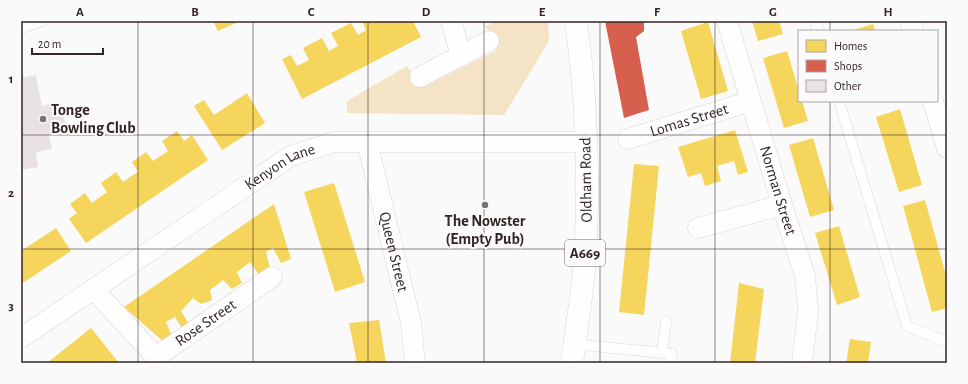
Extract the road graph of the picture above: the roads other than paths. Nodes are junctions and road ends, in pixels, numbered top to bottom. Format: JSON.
{"nodes":[{"id":1,"x":42,"y":21,"type":"edge"},
{"id":2,"x":451,"y":21,"type":"edge"},
{"id":3,"x":576,"y":21,"type":"edge"},
{"id":4,"x":727,"y":21,"type":"edge"},
{"id":5,"x":21,"y":28,"type":"edge"},
{"id":6,"x":489,"y":41,"type":"dead end"},
{"id":7,"x":461,"y":56,"type":"junction"},
{"id":8,"x":420,"y":77,"type":"dead end"},
{"id":9,"x":751,"y":101,"type":"junction"},
{"id":10,"x":839,"y":102,"type":"edge"},
{"id":11,"x":933,"y":102,"type":"edge"},
{"id":12,"x":628,"y":139,"type":"dead end"},
{"id":13,"x":367,"y":142,"type":"junction"},
{"id":14,"x":586,"y":142,"type":"junction"},
{"id":15,"x":947,"y":148,"type":"edge"},
{"id":16,"x":782,"y":206,"type":"junction"},
{"id":17,"x":698,"y":228,"type":"dead end"},
{"id":18,"x":272,"y":277,"type":"dead end"},
{"id":19,"x":93,"y":290,"type":"junction"},
{"id":20,"x":666,"y":321,"type":"dead end"},
{"id":21,"x":21,"y":338,"type":"edge"},
{"id":22,"x":947,"y":342,"type":"edge"},
{"id":23,"x":662,"y":353,"type":"junction"},
{"id":24,"x":573,"y":354,"type":"edge"},
{"id":25,"x":415,"y":363,"type":"edge"},
{"id":26,"x":670,"y":363,"type":"edge"},
{"id":27,"x":802,"y":363,"type":"edge"}],
"edges":[{"from":1,"to":5,"type":"lane"},
{"from":2,"to":7,"type":"street"},
{"from":3,"to":14,"type":"main road","name":"Oldham Road","number":"A669"},
{"from":4,"to":9,"type":"street","name":"Norman Street"},
{"from":6,"to":7,"type":"street"},
{"from":7,"to":8,"type":"street"},
{"from":9,"to":12,"type":"street","name":"Lomas Street"},
{"from":9,"to":16,"type":"street","name":"Norman Street"},
{"from":10,"to":22,"type":"lane"},
{"from":11,"to":15,"type":"street"},
{"from":13,"to":14,"type":"street","name":"Kenyon Lane"},
{"from":13,"to":19,"type":"street","name":"Kenyon Lane"},
{"from":13,"to":25,"type":"street","name":"Queen Street"},
{"from":14,"to":24,"type":"main road","name":"Oldham Road","number":"A669"},
{"from":16,"to":17,"type":"street"},
{"from":16,"to":27,"type":"street","name":"Norman Street"},
{"from":18,"to":19,"type":"street","name":"Rose Street"},
{"from":19,"to":21,"type":"street","name":"Kenyon Lane"},
{"from":20,"to":23,"type":"lane"},
{"from":23,"to":24,"type":"lane"},
{"from":23,"to":26,"type":"lane"}]}
